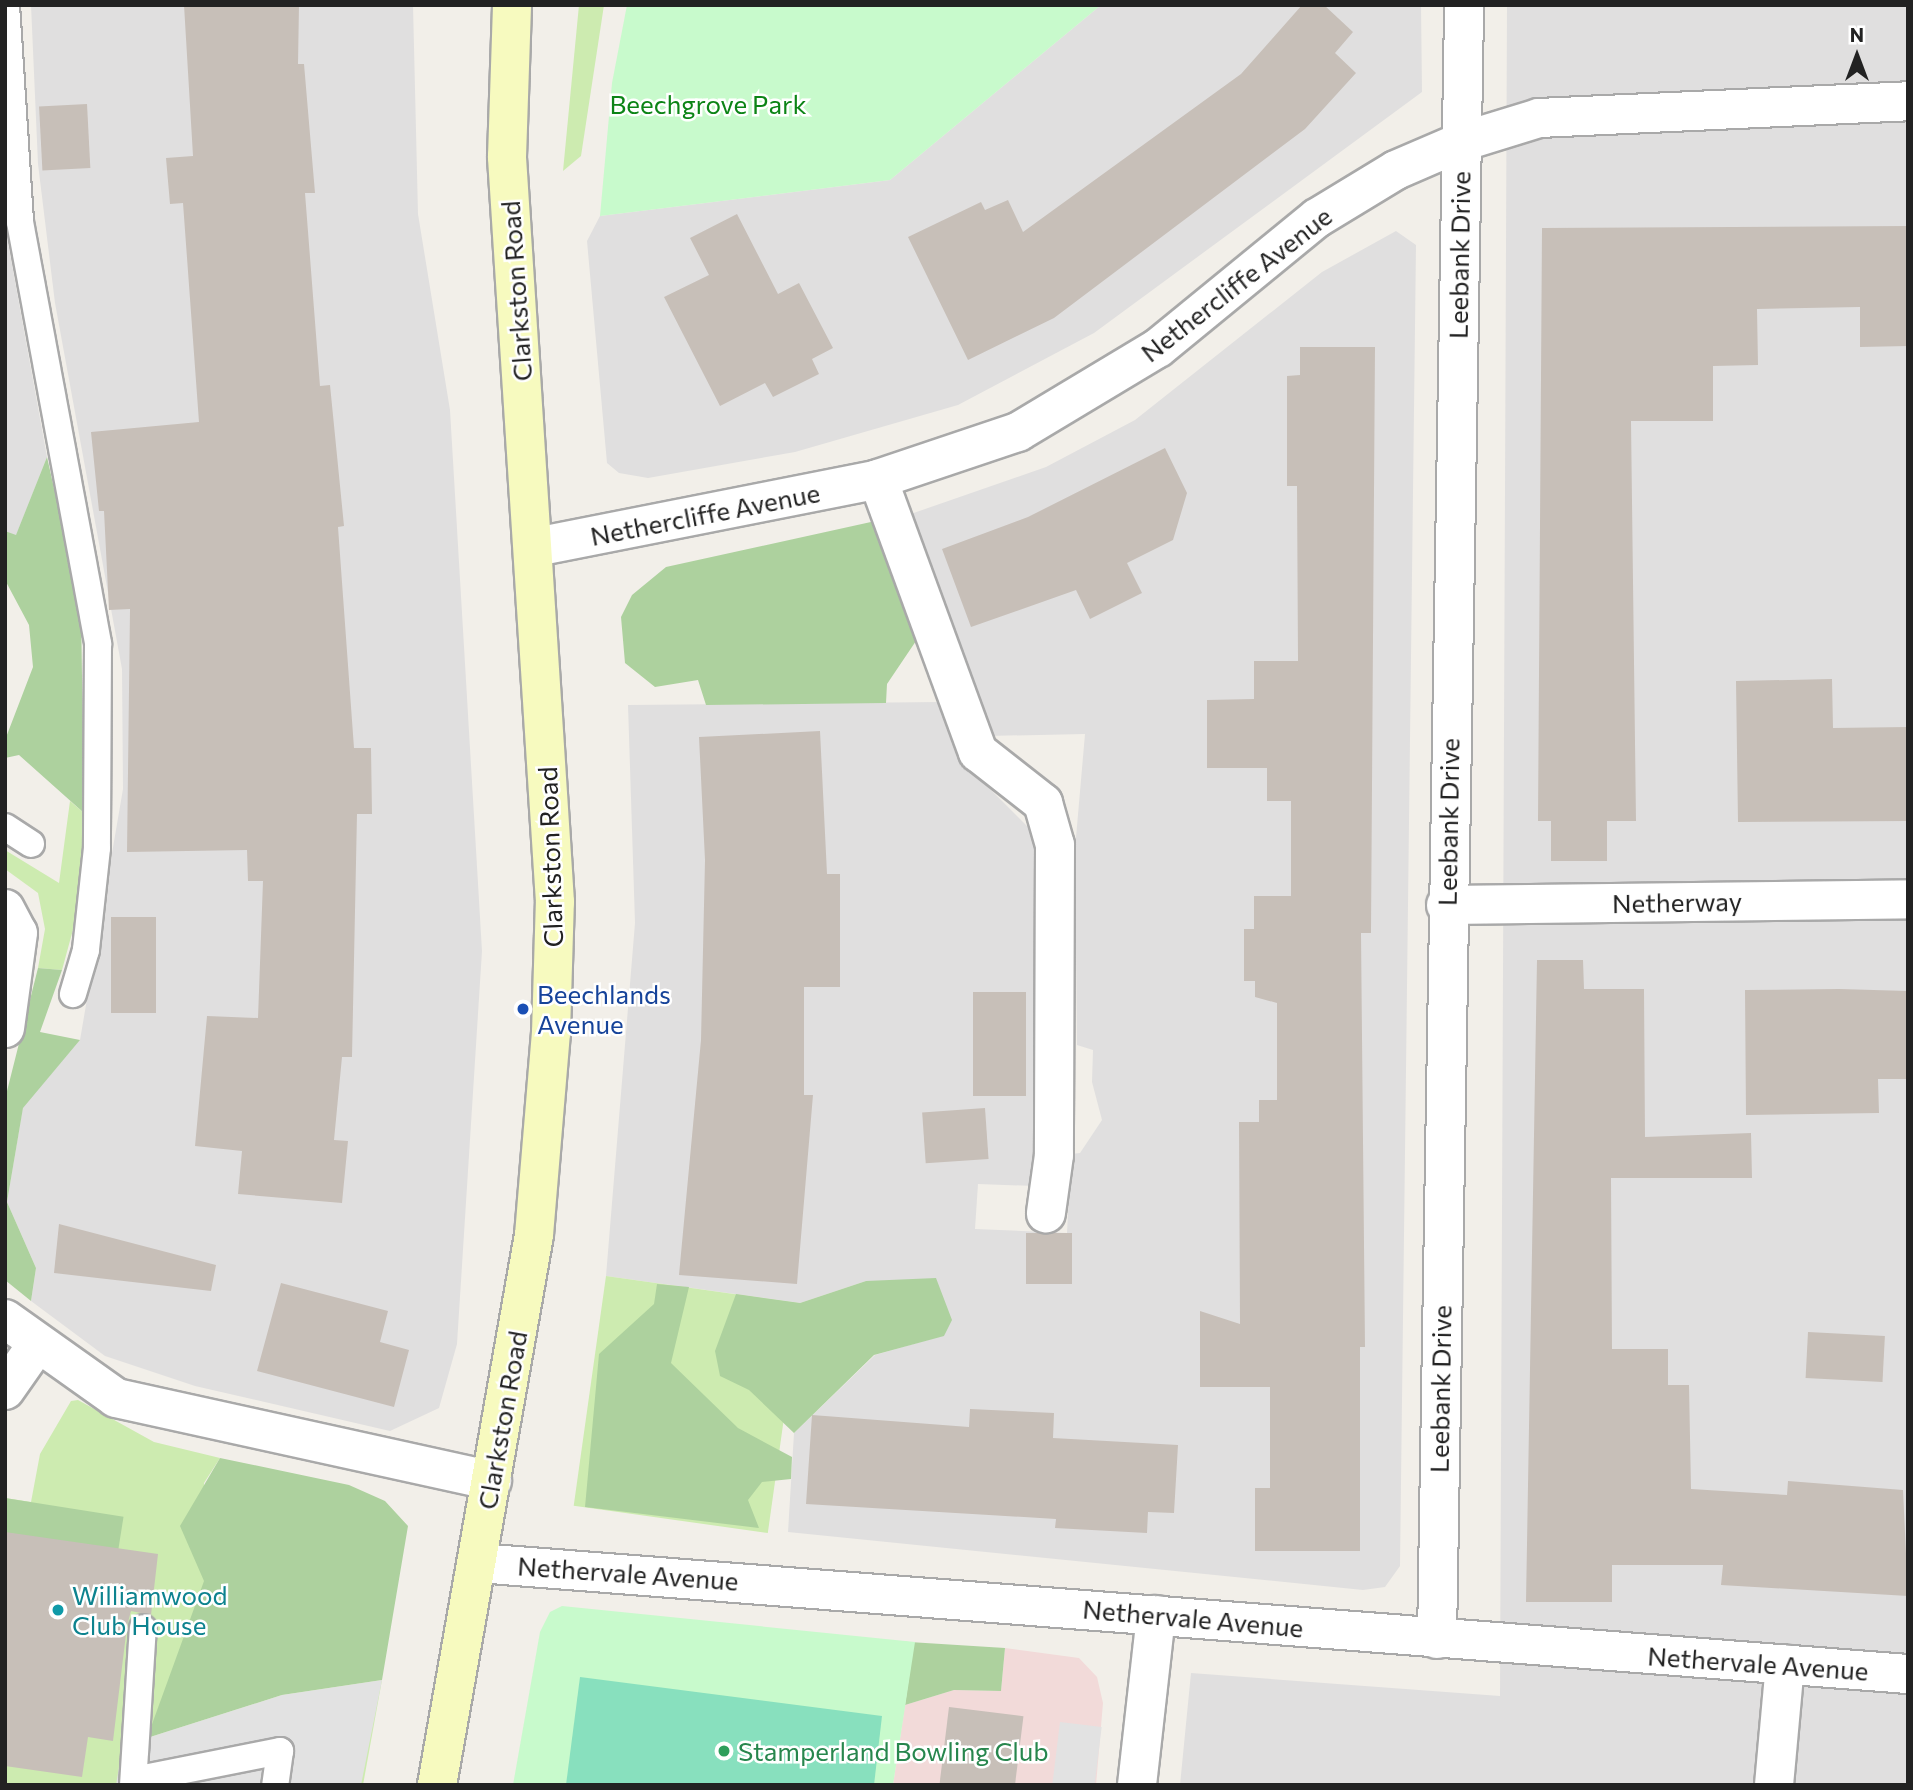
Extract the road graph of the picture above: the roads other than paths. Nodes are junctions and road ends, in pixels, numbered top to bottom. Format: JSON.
{"nodes":[{"id":1,"x":6,"y":5,"type":"edge"},
{"id":2,"x":512,"y":5,"type":"edge"},
{"id":3,"x":1464,"y":5,"type":"edge"},
{"id":4,"x":1908,"y":101,"type":"edge"},
{"id":5,"x":1461,"y":142,"type":"junction"},
{"id":6,"x":878,"y":479,"type":"junction"},
{"id":7,"x":536,"y":547,"type":"junction"},
{"id":8,"x":5,"y":827,"type":"edge"},
{"id":9,"x":31,"y":844,"type":"dead end"},
{"id":10,"x":1908,"y":899,"type":"edge"},
{"id":11,"x":1446,"y":905,"type":"junction"},
{"id":12,"x":5,"y":909,"type":"edge"},
{"id":13,"x":72,"y":994,"type":"dead end"},
{"id":14,"x":5,"y":1028,"type":"edge"},
{"id":15,"x":1046,"y":1213,"type":"dead end"},
{"id":16,"x":5,"y":1318,"type":"edge"},
{"id":17,"x":38,"y":1343,"type":"junction"},
{"id":18,"x":5,"y":1390,"type":"edge"},
{"id":19,"x":492,"y":1481,"type":"junction"},
{"id":20,"x":478,"y":1563,"type":"junction"},
{"id":21,"x":1156,"y":1615,"type":"junction"},
{"id":22,"x":143,"y":1628,"type":"dead end"},
{"id":23,"x":1437,"y":1639,"type":"junction"},
{"id":24,"x":1785,"y":1665,"type":"junction"},
{"id":25,"x":1908,"y":1674,"type":"edge"},
{"id":26,"x":133,"y":1783,"type":"edge"},
{"id":27,"x":275,"y":1785,"type":"edge"},
{"id":28,"x":437,"y":1785,"type":"edge"},
{"id":29,"x":1137,"y":1785,"type":"edge"},
{"id":30,"x":1774,"y":1785,"type":"edge"}],
"edges":[{"from":1,"to":13,"type":"lane"},
{"from":2,"to":7,"type":"main road","name":"Clarkston Road"},
{"from":3,"to":5,"type":"street","name":"Leebank Drive"},
{"from":4,"to":5,"type":"street","name":"Nethercliffe Avenue"},
{"from":5,"to":6,"type":"street","name":"Nethercliffe Avenue"},
{"from":5,"to":11,"type":"street","name":"Leebank Drive"},
{"from":6,"to":7,"type":"street","name":"Nethercliffe Avenue"},
{"from":6,"to":15,"type":"street"},
{"from":7,"to":19,"type":"main road","name":"Clarkston Road"},
{"from":8,"to":9,"type":"lane"},
{"from":10,"to":11,"type":"street","name":"Netherway"},
{"from":11,"to":23,"type":"street","name":"Leebank Drive"},
{"from":12,"to":14,"type":"street"},
{"from":16,"to":17,"type":"street"},
{"from":17,"to":18,"type":"street"},
{"from":17,"to":19,"type":"street"},
{"from":19,"to":20,"type":"main road","name":"Clarkston Road"},
{"from":20,"to":21,"type":"street","name":"Nethervale Avenue"},
{"from":20,"to":28,"type":"main road","name":"Clarkston Road"},
{"from":21,"to":23,"type":"street","name":"Nethervale Avenue"},
{"from":21,"to":29,"type":"street"},
{"from":22,"to":26,"type":"lane"},
{"from":23,"to":24,"type":"street","name":"Nethervale Avenue"},
{"from":24,"to":25,"type":"street","name":"Nethervale Avenue"},
{"from":24,"to":30,"type":"street"},
{"from":26,"to":27,"type":"lane"}]}
